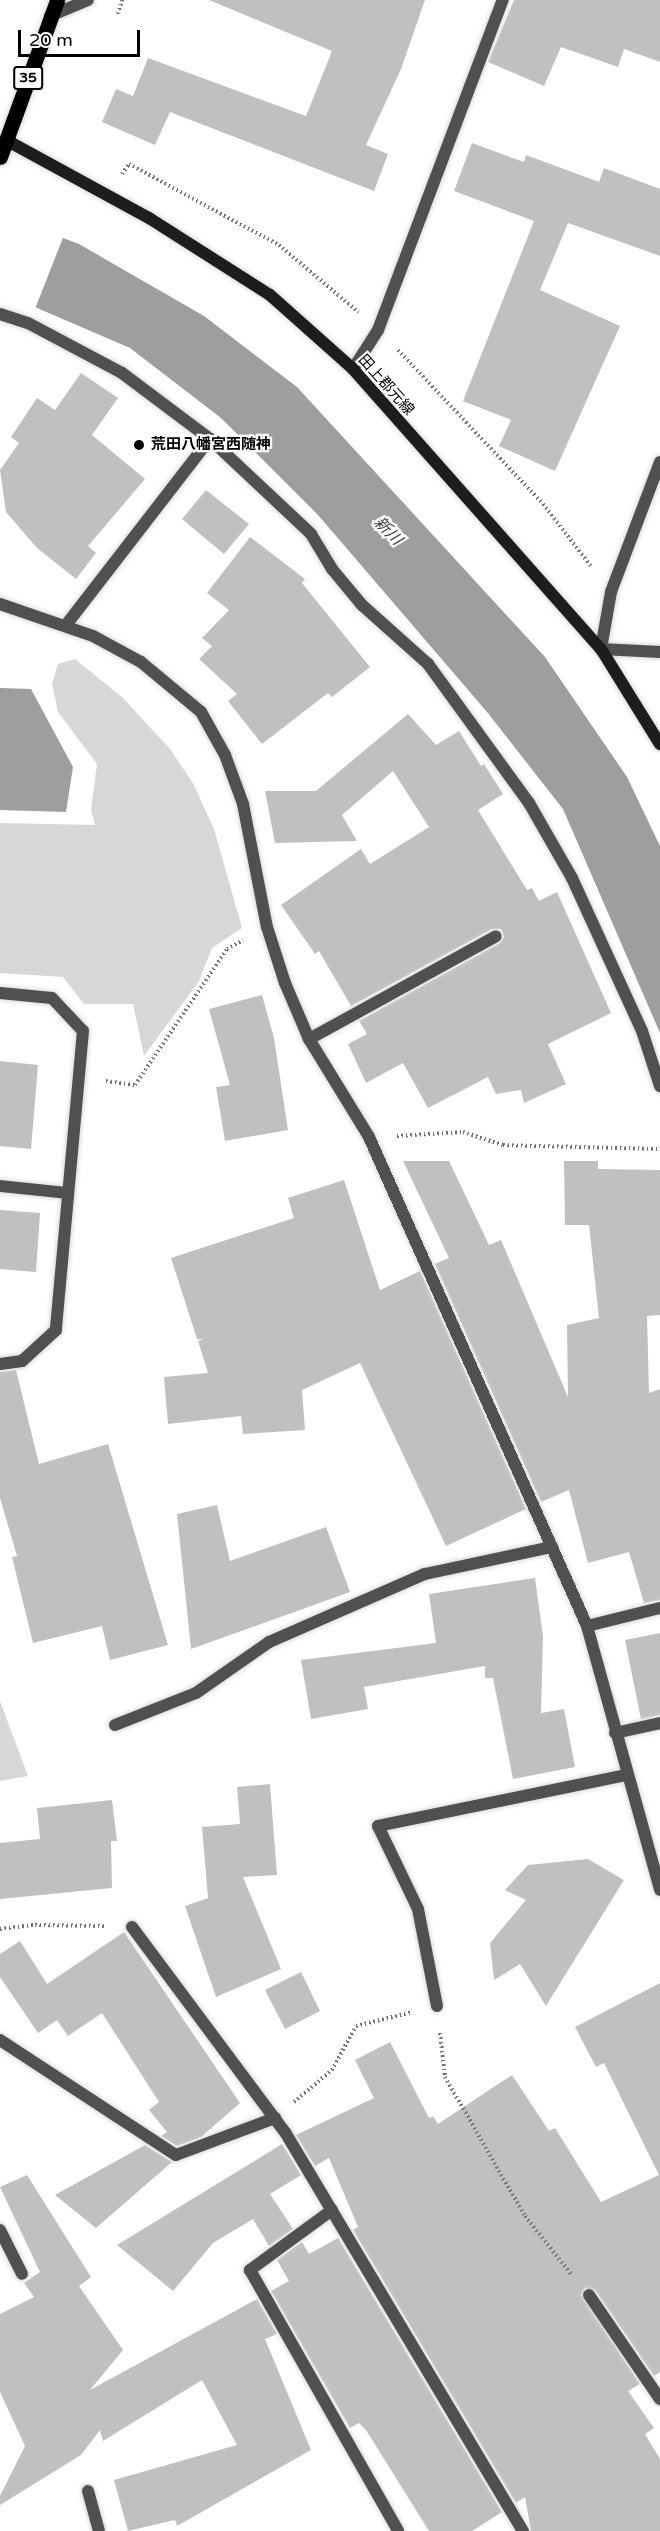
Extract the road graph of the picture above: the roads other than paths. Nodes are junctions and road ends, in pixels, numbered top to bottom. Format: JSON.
{"nodes":[{"id":1,"x":57,"y":0,"type":"edge"},
{"id":2,"x":88,"y":0,"type":"edge"},
{"id":3,"x":503,"y":0,"type":"edge"},
{"id":4,"x":50,"y":16,"type":"junction"},
{"id":5,"x":3,"y":139,"type":"edge"},
{"id":6,"x":0,"y":157,"type":"edge"},
{"id":7,"x":0,"y":314,"type":"edge"},
{"id":8,"x":353,"y":369,"type":"junction"},
{"id":9,"x":210,"y":439,"type":"junction"},
{"id":10,"x":660,"y":462,"type":"edge"},
{"id":11,"x":0,"y":604,"type":"edge"},
{"id":12,"x":66,"y":626,"type":"junction"},
{"id":13,"x":601,"y":649,"type":"junction"},
{"id":14,"x":660,"y":652,"type":"edge"},
{"id":15,"x":660,"y":744,"type":"edge"},
{"id":16,"x":496,"y":936,"type":"dead end"},
{"id":17,"x":0,"y":993,"type":"edge"},
{"id":18,"x":309,"y":1039,"type":"junction"},
{"id":19,"x":660,"y":1086,"type":"edge"},
{"id":20,"x":0,"y":1186,"type":"edge"},
{"id":21,"x":68,"y":1193,"type":"junction"},
{"id":22,"x":0,"y":1364,"type":"edge"},
{"id":23,"x":552,"y":1547,"type":"junction"},
{"id":24,"x":660,"y":1608,"type":"edge"},
{"id":25,"x":588,"y":1626,"type":"junction"},
{"id":26,"x":660,"y":1723,"type":"edge"},
{"id":27,"x":115,"y":1725,"type":"dead end"},
{"id":28,"x":615,"y":1733,"type":"junction"},
{"id":29,"x":626,"y":1775,"type":"junction"},
{"id":30,"x":660,"y":1890,"type":"edge"},
{"id":31,"x":132,"y":1927,"type":"road end"},
{"id":32,"x":437,"y":2006,"type":"road end"},
{"id":33,"x":0,"y":2040,"type":"edge"},
{"id":34,"x":275,"y":2118,"type":"junction"},
{"id":35,"x":332,"y":2210,"type":"junction"},
{"id":36,"x":0,"y":2230,"type":"edge"},
{"id":37,"x":22,"y":2274,"type":"dead end"},
{"id":38,"x":589,"y":2295,"type":"road end"},
{"id":39,"x":660,"y":2399,"type":"edge"},
{"id":40,"x":88,"y":2492,"type":"dead end"},
{"id":41,"x":99,"y":2531,"type":"edge"},
{"id":42,"x":398,"y":2531,"type":"edge"},
{"id":43,"x":523,"y":2531,"type":"edge"}],
"edges":[{"from":1,"to":4,"type":"main road","number":"35"},
{"from":2,"to":4,"type":"street"},
{"from":3,"to":8,"type":"street"},
{"from":4,"to":5,"type":"main road","number":"35"},
{"from":5,"to":6,"type":"main road","number":"35"},
{"from":5,"to":8,"type":"street","name":"田上郡元線"},
{"from":7,"to":9,"type":"street"},
{"from":8,"to":13,"type":"street","name":"田上郡元線"},
{"from":9,"to":12,"type":"street"},
{"from":9,"to":19,"type":"street"},
{"from":10,"to":13,"type":"street"},
{"from":11,"to":12,"type":"street"},
{"from":12,"to":18,"type":"street"},
{"from":13,"to":14,"type":"street"},
{"from":13,"to":15,"type":"street","name":"田上郡元線"},
{"from":16,"to":18,"type":"street"},
{"from":17,"to":21,"type":"street"},
{"from":18,"to":23,"type":"street"},
{"from":20,"to":21,"type":"street"},
{"from":21,"to":22,"type":"street"},
{"from":23,"to":25,"type":"street"},
{"from":23,"to":27,"type":"street"},
{"from":24,"to":25,"type":"street"},
{"from":25,"to":28,"type":"street"},
{"from":26,"to":28,"type":"street"},
{"from":28,"to":29,"type":"street"},
{"from":29,"to":30,"type":"street"},
{"from":29,"to":32,"type":"street"},
{"from":31,"to":34,"type":"street"},
{"from":33,"to":34,"type":"street"},
{"from":34,"to":35,"type":"street"},
{"from":35,"to":42,"type":"street"},
{"from":35,"to":43,"type":"street"},
{"from":36,"to":37,"type":"street"},
{"from":38,"to":39,"type":"street"},
{"from":40,"to":41,"type":"street"}]}
